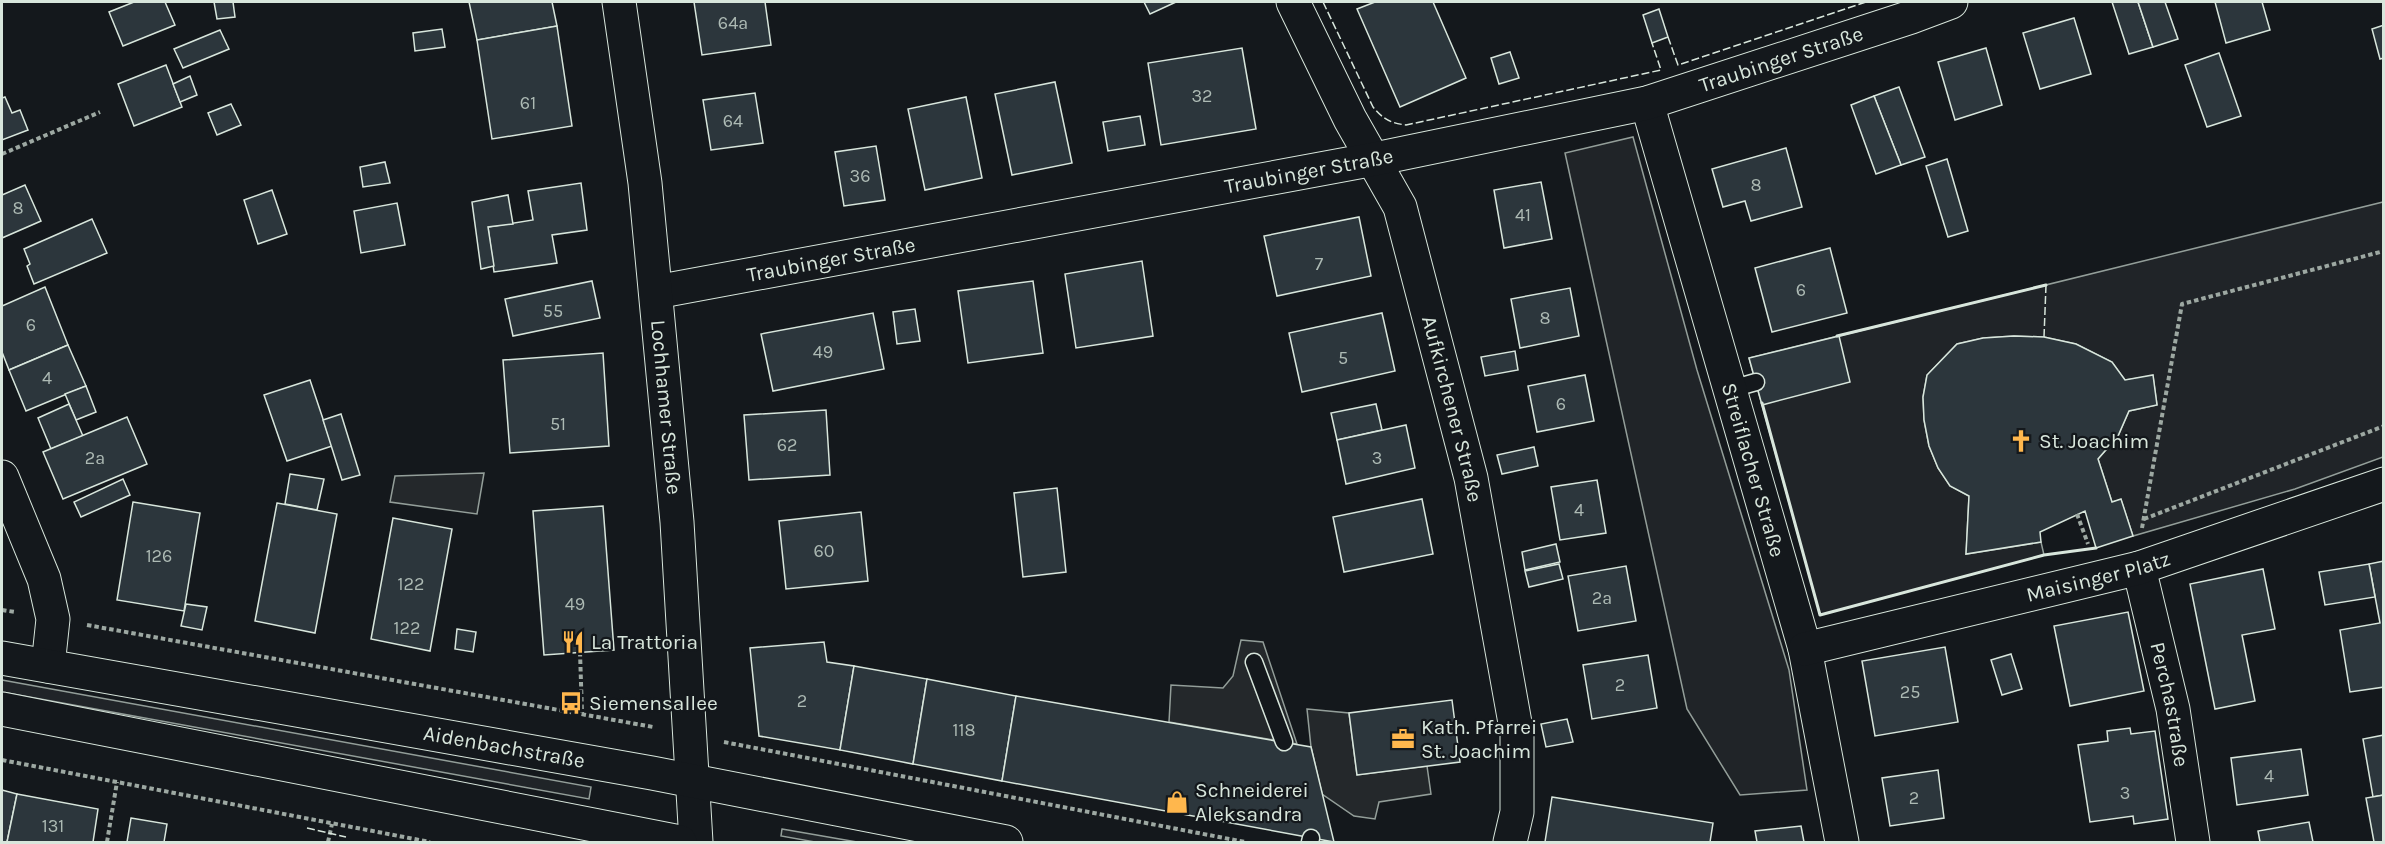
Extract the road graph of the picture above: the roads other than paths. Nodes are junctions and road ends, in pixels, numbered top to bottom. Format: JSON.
{"nodes":[{"id":1,"x":619,"y":2,"type":"edge"},
{"id":2,"x":1293,"y":2,"type":"edge"},
{"id":3,"x":1951,"y":2,"type":"edge"},
{"id":4,"x":1909,"y":9,"type":"edge"},
{"id":5,"x":1647,"y":103,"type":"junction"},
{"id":6,"x":1372,"y":160,"type":"junction"},
{"id":7,"x":656,"y":292,"type":"junction"},
{"id":8,"x":2,"y":477,"type":"edge"},
{"id":9,"x":2384,"y":484,"type":"edge"},
{"id":10,"x":2139,"y":568,"type":"junction"},
{"id":11,"x":1805,"y":649,"type":"junction"},
{"id":12,"x":2,"y":658,"type":"edge"},
{"id":13,"x":1254,"y":662,"type":"dead end"},
{"id":14,"x":48,"y":666,"type":"junction"},
{"id":15,"x":2,"y":709,"type":"edge"},
{"id":16,"x":1284,"y":742,"type":"dead end"},
{"id":17,"x":694,"y":782,"type":"junction"},
{"id":18,"x":690,"y":833,"type":"edge"},
{"id":19,"x":1006,"y":843,"type":"edge"},
{"id":20,"x":1510,"y":843,"type":"edge"},
{"id":21,"x":1842,"y":843,"type":"edge"},
{"id":22,"x":2193,"y":843,"type":"edge"}],
"edges":[{"from":1,"to":7,"type":"street","name":"Lochhamer Straße"},
{"from":2,"to":6,"type":"street","name":"Aufkirchener Straße"},
{"from":3,"to":4,"type":"street","name":"Traubinger Straße"},
{"from":4,"to":5,"type":"street","name":"Traubinger Straße"},
{"from":5,"to":6,"type":"street","name":"Traubinger Straße"},
{"from":5,"to":11,"type":"street","name":"Streiflacher Straße"},
{"from":6,"to":7,"type":"street","name":"Traubinger Straße"},
{"from":6,"to":20,"type":"street","name":"Aufkirchener Straße"},
{"from":7,"to":17,"type":"street","name":"Lochhamer Straße"},
{"from":8,"to":14,"type":"street"},
{"from":9,"to":10,"type":"street","name":"Maisinger Platz"},
{"from":10,"to":11,"type":"street","name":"Maisinger Platz"},
{"from":10,"to":22,"type":"street","name":"Perchastraße"},
{"from":11,"to":21,"type":"street","name":"Streiflacher Straße"},
{"from":12,"to":14,"type":"street","name":"Aidenbachstraße"},
{"from":13,"to":16,"type":"lane"},
{"from":14,"to":17,"type":"street","name":"Aidenbachstraße"},
{"from":15,"to":18,"type":"street"},
{"from":17,"to":18,"type":"street","name":"Lochhamer Straße"},
{"from":17,"to":19,"type":"street","name":"Aidenbachstraße"}]}
